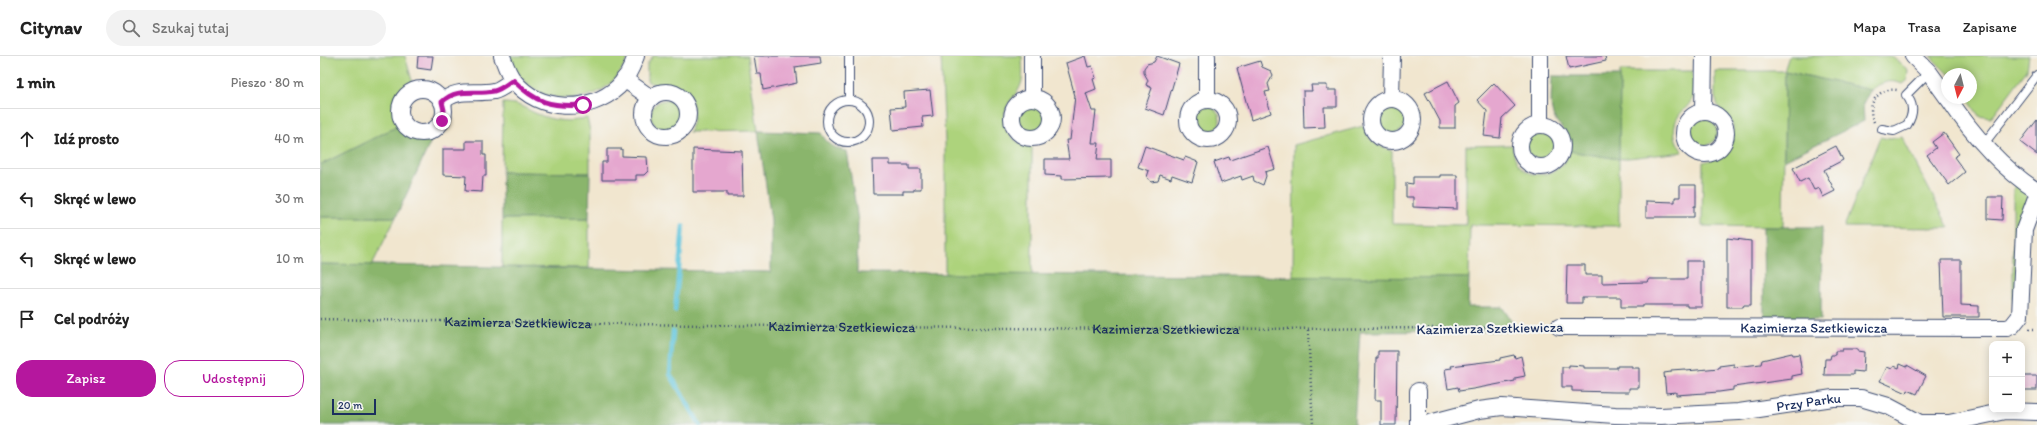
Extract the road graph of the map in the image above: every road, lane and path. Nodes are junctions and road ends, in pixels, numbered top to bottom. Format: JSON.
{"nodes":[{"id":1,"x":502,"y":56,"type":"edge"},
{"id":2,"x":636,"y":56,"type":"edge"},
{"id":3,"x":849,"y":56,"type":"edge"},
{"id":4,"x":1032,"y":56,"type":"edge"},
{"id":5,"x":1207,"y":56,"type":"edge"},
{"id":6,"x":1392,"y":56,"type":"edge"},
{"id":7,"x":1540,"y":56,"type":"edge"},
{"id":8,"x":1704,"y":56,"type":"edge"},
{"id":9,"x":1913,"y":56,"type":"edge"},
{"id":10,"x":1929,"y":72,"type":"junction"},
{"id":11,"x":2037,"y":76,"type":"edge"},
{"id":12,"x":624,"y":79,"type":"junction"},
{"id":13,"x":513,"y":80,"type":"junction"},
{"id":14,"x":1941,"y":89,"type":"edge"},
{"id":15,"x":1906,"y":95,"type":"junction"},
{"id":16,"x":650,"y":98,"type":"dead end"},
{"id":17,"x":1032,"y":98,"type":"dead end"},
{"id":18,"x":1207,"y":99,"type":"dead end"},
{"id":19,"x":1391,"y":99,"type":"dead end"},
{"id":20,"x":849,"y":100,"type":"junction"},
{"id":21,"x":442,"y":102,"type":"dead end"},
{"id":22,"x":1952,"y":104,"type":"edge"},
{"id":23,"x":1703,"y":112,"type":"dead end"},
{"id":24,"x":1540,"y":125,"type":"dead end"},
{"id":25,"x":1882,"y":129,"type":"joint"},
{"id":26,"x":1983,"y":145,"type":"junction"},
{"id":27,"x":2037,"y":191,"type":"edge"},
{"id":28,"x":2037,"y":195,"type":"edge"},
{"id":29,"x":320,"y":319,"type":"edge"},
{"id":30,"x":1559,"y":327,"type":"joint"},
{"id":31,"x":1308,"y":330,"type":"junction"},
{"id":32,"x":1418,"y":391,"type":"dead end"},
{"id":33,"x":2037,"y":412,"type":"edge"},
{"id":34,"x":1572,"y":419,"type":"edge"},
{"id":35,"x":1974,"y":422,"type":"edge"},
{"id":36,"x":1920,"y":424,"type":"edge"},
{"id":37,"x":1313,"y":425,"type":"edge"},
{"id":38,"x":1418,"y":425,"type":"edge"},
{"id":39,"x":1422,"y":425,"type":"edge"}],
"edges":[{"from":1,"to":13,"type":"street"},
{"from":2,"to":12,"type":"street"},
{"from":3,"to":20,"type":"lane"},
{"from":4,"to":17,"type":"street"},
{"from":5,"to":18,"type":"street"},
{"from":6,"to":19,"type":"street"},
{"from":7,"to":24,"type":"street"},
{"from":8,"to":23,"type":"street"},
{"from":9,"to":10,"type":"street"},
{"from":10,"to":14,"type":"street"},
{"from":10,"to":15,"type":"lane"},
{"from":11,"to":26,"type":"lane"},
{"from":12,"to":13,"type":"street"},
{"from":12,"to":16,"type":"street"},
{"from":13,"to":21,"type":"street"},
{"from":15,"to":25,"type":"lane"},
{"from":15,"to":25,"type":"path"},
{"from":20,"to":20,"type":"lane"},
{"from":22,"to":26,"type":"street"},
{"from":26,"to":27,"type":"street"},
{"from":28,"to":30,"type":"street","name":"Kazimierza Szetkiewicza"},
{"from":29,"to":31,"type":"path","name":"Kazimierza Szetkiewicza"},
{"from":30,"to":31,"type":"path","name":"Kazimierza Szetkiewicza"},
{"from":31,"to":37,"type":"path"},
{"from":32,"to":38,"type":"street"},
{"from":33,"to":35,"type":"street","name":"Przy Parku"},
{"from":34,"to":36,"type":"street","name":"Przy Parku"},
{"from":34,"to":39,"type":"street","name":"Przy Parku"},
{"from":35,"to":36,"type":"street","name":"Przy Parku"}]}
